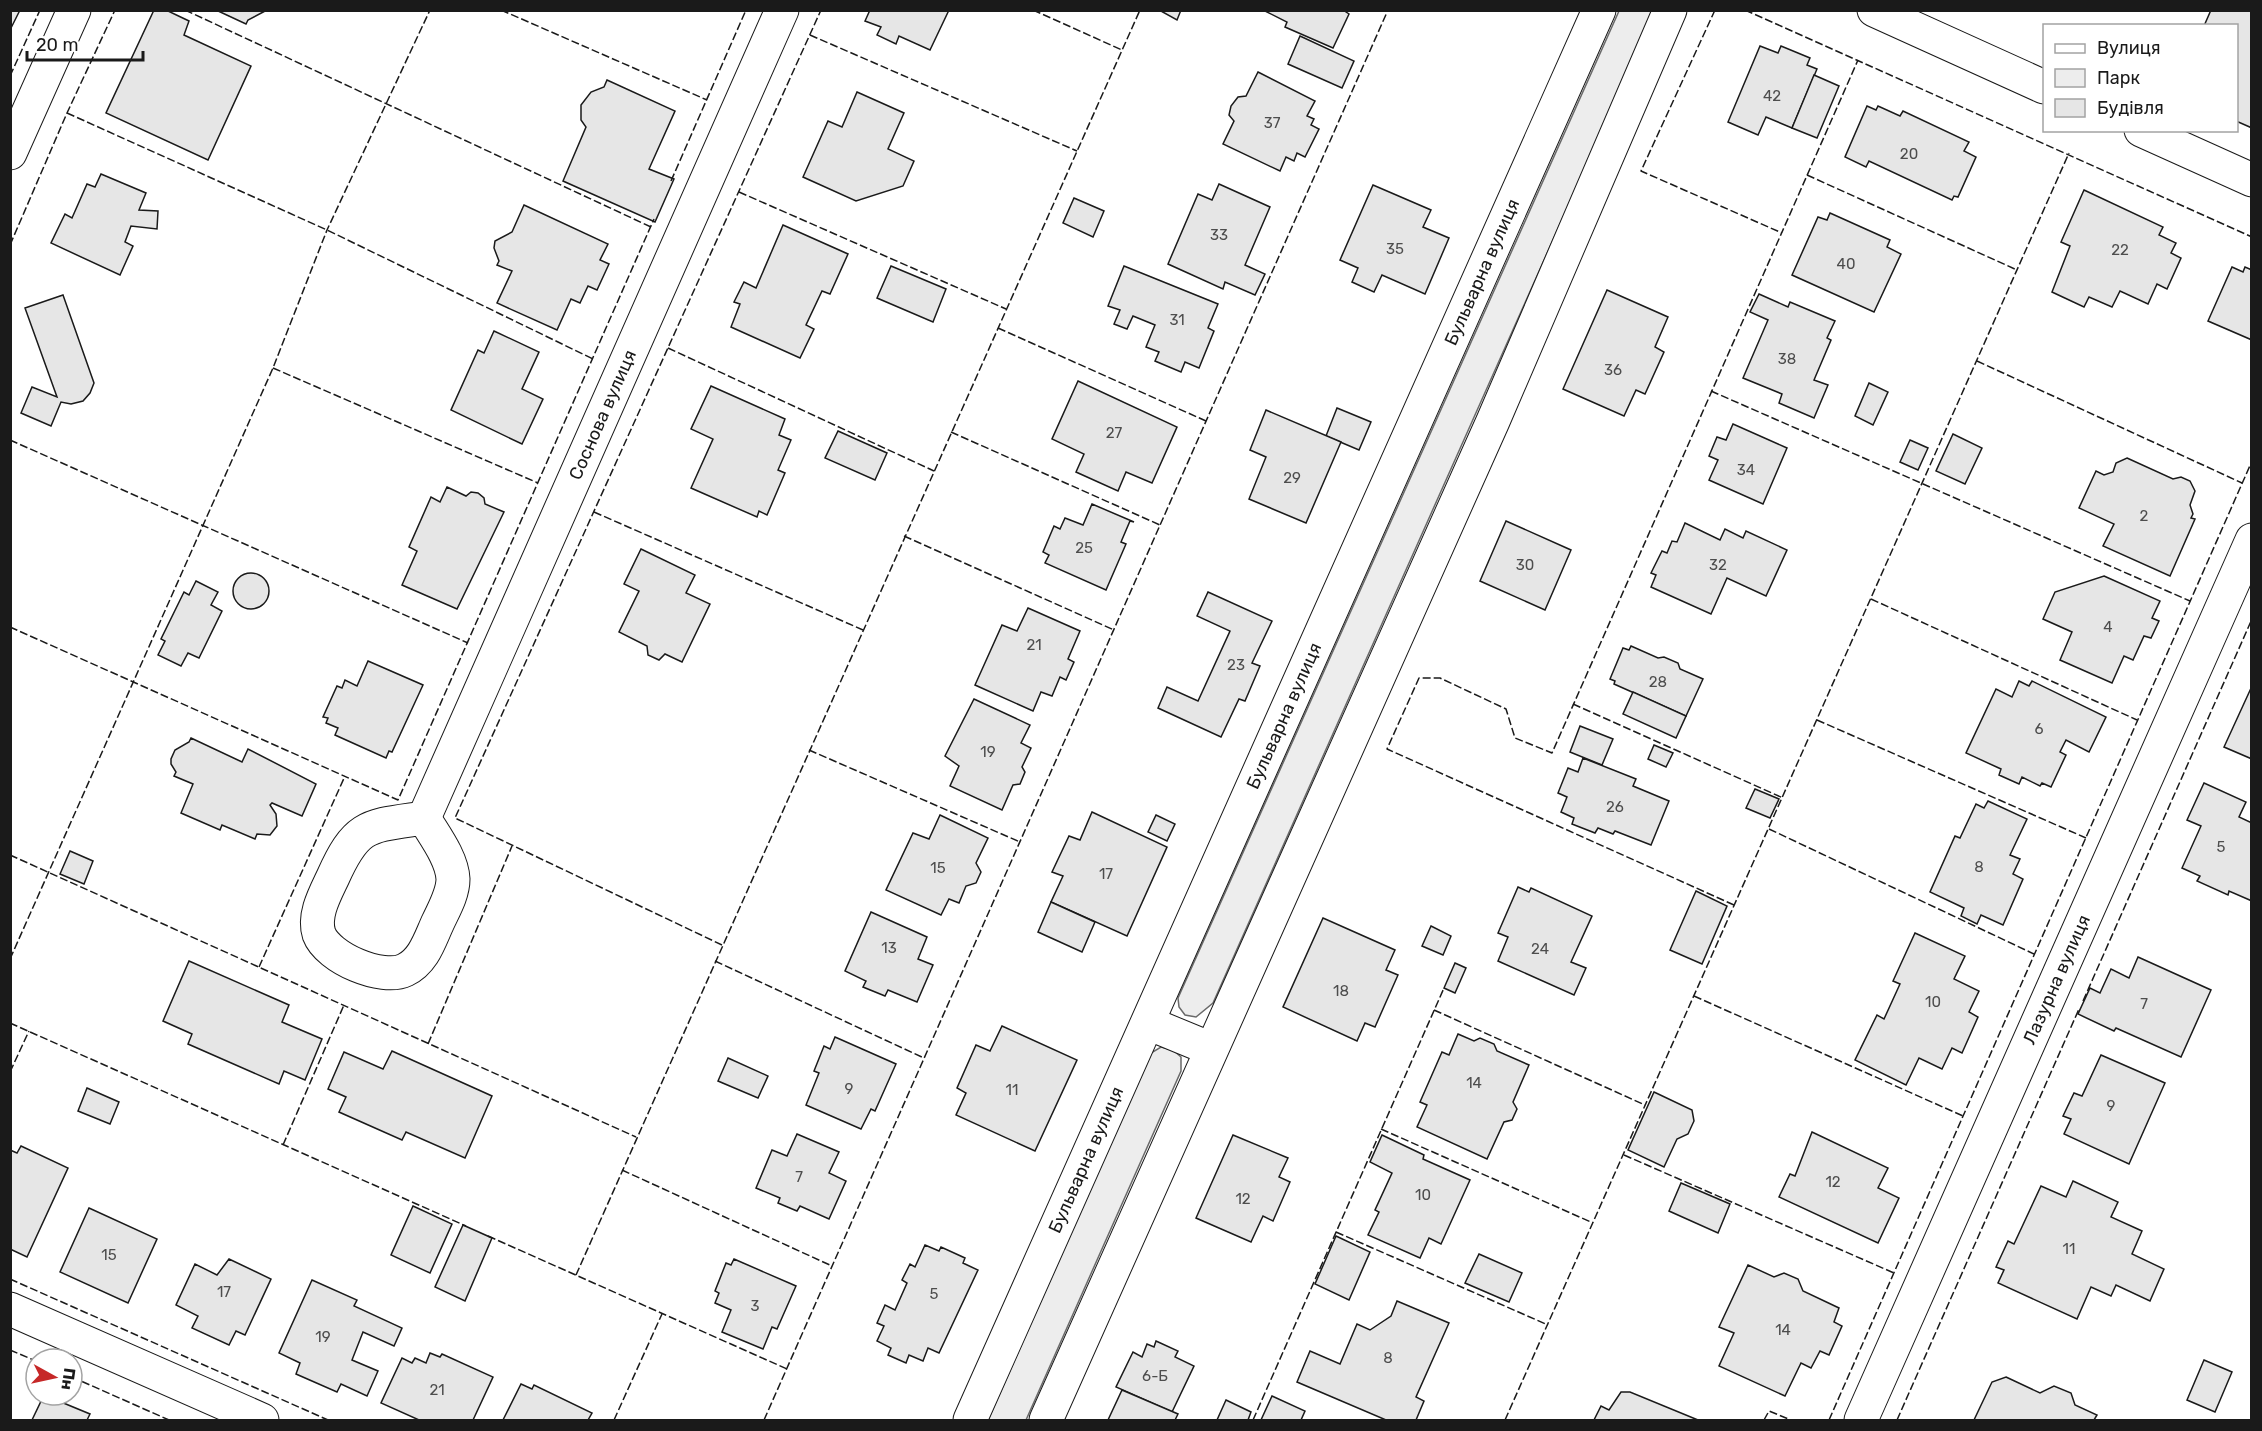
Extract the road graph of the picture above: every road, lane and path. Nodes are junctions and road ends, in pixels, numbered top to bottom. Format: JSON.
{"nodes":[{"id":1,"x":74,"y":10,"type":"edge"},
{"id":2,"x":782,"y":10,"type":"edge"},
{"id":3,"x":1599,"y":10,"type":"edge"},
{"id":4,"x":1670,"y":10,"type":"edge"},
{"id":5,"x":1874,"y":10,"type":"edge"},
{"id":6,"x":2043,"y":87,"type":"edge"},
{"id":7,"x":2145,"y":132,"type":"edge"},
{"id":8,"x":10,"y":153,"type":"edge"},
{"id":9,"x":2252,"y":180,"type":"edge"},
{"id":10,"x":2252,"y":540,"type":"edge"},
{"id":11,"x":424,"y":818,"type":"junction"},
{"id":12,"x":1148,"y":1023,"type":"junction"},
{"id":13,"x":1211,"y":1049,"type":"junction"},
{"id":14,"x":10,"y":1309,"type":"edge"},
{"id":15,"x":262,"y":1420,"type":"edge"},
{"id":16,"x":970,"y":1420,"type":"edge"},
{"id":17,"x":1046,"y":1420,"type":"edge"},
{"id":18,"x":1861,"y":1420,"type":"edge"}],
"edges":[{"from":1,"to":8,"type":"street"},
{"from":2,"to":11,"type":"street","name":"Соснова вулиця"},
{"from":3,"to":12,"type":"street","name":"Бульварна вулиця"},
{"from":4,"to":13,"type":"street"},
{"from":5,"to":6,"type":"street"},
{"from":7,"to":9,"type":"street"},
{"from":10,"to":18,"type":"street","name":"Лазурна вулиця"},
{"from":11,"to":11,"type":"street"},
{"from":12,"to":13,"type":"street"},
{"from":12,"to":16,"type":"street","name":"Бульварна вулиця"},
{"from":13,"to":17,"type":"street"},
{"from":14,"to":15,"type":"street"}]}
